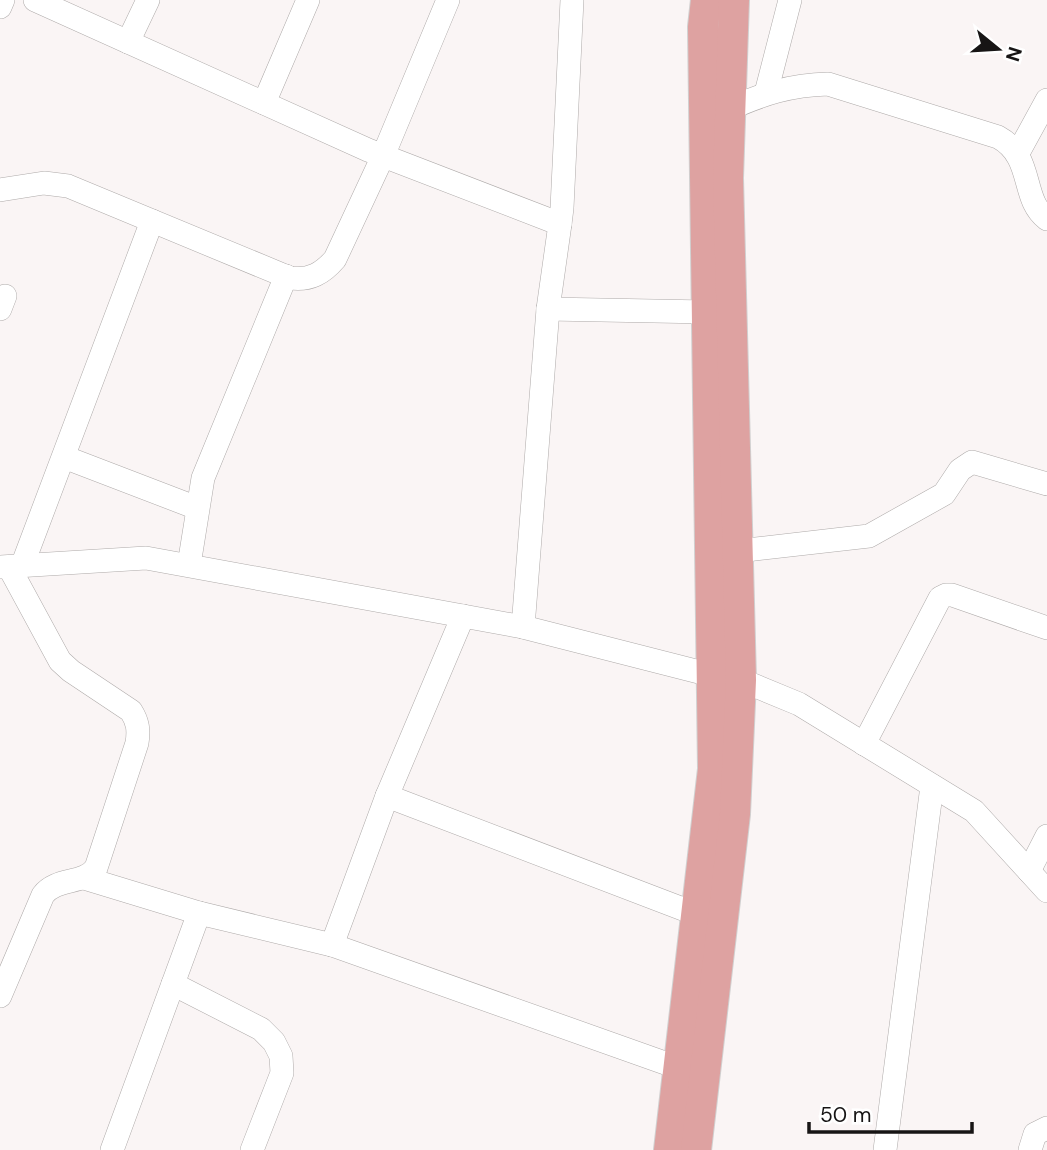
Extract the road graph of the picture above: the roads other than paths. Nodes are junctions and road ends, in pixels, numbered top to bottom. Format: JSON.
{"nodes":[{"id":1,"x":3,"y":0,"type":"edge"},
{"id":2,"x":36,"y":0,"type":"edge"},
{"id":3,"x":148,"y":0,"type":"edge"},
{"id":4,"x":308,"y":0,"type":"edge"},
{"id":5,"x":572,"y":0,"type":"edge"},
{"id":6,"x":706,"y":0,"type":"edge"},
{"id":7,"x":734,"y":0,"type":"edge"},
{"id":8,"x":790,"y":0,"type":"edge"},
{"id":9,"x":448,"y":1,"type":"edge"},
{"id":10,"x":0,"y":7,"type":"edge"},
{"id":11,"x":128,"y":42,"type":"junction"},
{"id":12,"x":766,"y":93,"type":"junction"},
{"id":13,"x":1047,"y":100,"type":"edge"},
{"id":14,"x":264,"y":103,"type":"junction"},
{"id":15,"x":729,"y":109,"type":"junction"},
{"id":16,"x":1018,"y":153,"type":"junction"},
{"id":17,"x":383,"y":156,"type":"junction"},
{"id":18,"x":0,"y":190,"type":"edge"},
{"id":19,"x":1047,"y":219,"type":"edge"},
{"id":20,"x":152,"y":221,"type":"junction"},
{"id":21,"x":560,"y":223,"type":"junction"},
{"id":22,"x":286,"y":276,"type":"junction"},
{"id":23,"x":548,"y":309,"type":"junction"},
{"id":24,"x":707,"y":312,"type":"junction"},
{"id":25,"x":64,"y":457,"type":"junction"},
{"id":26,"x":1047,"y":484,"type":"edge"},
{"id":27,"x":197,"y":508,"type":"junction"},
{"id":28,"x":738,"y":551,"type":"junction"},
{"id":29,"x":189,"y":565,"type":"junction"},
{"id":30,"x":10,"y":567,"type":"edge"},
{"id":31,"x":463,"y":616,"type":"junction"},
{"id":32,"x":523,"y":627,"type":"junction"},
{"id":33,"x":1047,"y":628,"type":"edge"},
{"id":34,"x":711,"y":675,"type":"junction"},
{"id":35,"x":741,"y":680,"type":"junction"},
{"id":36,"x":864,"y":744,"type":"junction"},
{"id":37,"x":932,"y":786,"type":"junction"},
{"id":38,"x":387,"y":796,"type":"junction"},
{"id":39,"x":1047,"y":836,"type":"edge"},
{"id":40,"x":1029,"y":871,"type":"junction"},
{"id":41,"x":84,"y":878,"type":"junction"},
{"id":42,"x":1047,"y":891,"type":"edge"},
{"id":43,"x":199,"y":913,"type":"junction"},
{"id":44,"x":696,"y":914,"type":"junction"},
{"id":45,"x":332,"y":945,"type":"junction"},
{"id":46,"x":5,"y":968,"type":"edge"},
{"id":47,"x":173,"y":984,"type":"junction"},
{"id":48,"x":0,"y":996,"type":"edge"},
{"id":49,"x":679,"y":1068,"type":"junction"},
{"id":50,"x":1047,"y":1128,"type":"edge"},
{"id":51,"x":112,"y":1150,"type":"edge"},
{"id":52,"x":252,"y":1150,"type":"edge"},
{"id":53,"x":668,"y":1150,"type":"edge"},
{"id":54,"x":696,"y":1150,"type":"edge"},
{"id":55,"x":886,"y":1150,"type":"edge"},
{"id":56,"x":1030,"y":1150,"type":"edge"}],
"edges":[{"from":1,"to":10,"type":"street"},
{"from":2,"to":11,"type":"street"},
{"from":3,"to":11,"type":"street"},
{"from":4,"to":14,"type":"street"},
{"from":5,"to":21,"type":"street"},
{"from":6,"to":24,"type":"main road"},
{"from":7,"to":15,"type":"main road"},
{"from":8,"to":12,"type":"street"},
{"from":9,"to":17,"type":"street"},
{"from":11,"to":14,"type":"street"},
{"from":12,"to":15,"type":"street"},
{"from":12,"to":16,"type":"street"},
{"from":13,"to":16,"type":"street"},
{"from":14,"to":17,"type":"street"},
{"from":15,"to":28,"type":"main road"},
{"from":16,"to":19,"type":"street"},
{"from":17,"to":21,"type":"street"},
{"from":17,"to":22,"type":"street"},
{"from":18,"to":20,"type":"street"},
{"from":20,"to":22,"type":"street"},
{"from":20,"to":25,"type":"street"},
{"from":21,"to":23,"type":"street"},
{"from":22,"to":27,"type":"street"},
{"from":23,"to":24,"type":"street"},
{"from":23,"to":32,"type":"street"},
{"from":24,"to":34,"type":"main road"},
{"from":25,"to":27,"type":"street"},
{"from":25,"to":30,"type":"street"},
{"from":26,"to":28,"type":"street"},
{"from":27,"to":29,"type":"street"},
{"from":28,"to":35,"type":"main road"},
{"from":29,"to":30,"type":"street"},
{"from":29,"to":31,"type":"street"},
{"from":30,"to":41,"type":"street"},
{"from":31,"to":32,"type":"street"},
{"from":31,"to":38,"type":"street"},
{"from":32,"to":34,"type":"street"},
{"from":33,"to":36,"type":"street"},
{"from":34,"to":35,"type":"street"},
{"from":34,"to":44,"type":"main road"},
{"from":35,"to":36,"type":"street"},
{"from":35,"to":54,"type":"main road"},
{"from":36,"to":37,"type":"street"},
{"from":37,"to":40,"type":"street"},
{"from":37,"to":55,"type":"street"},
{"from":38,"to":44,"type":"street"},
{"from":38,"to":45,"type":"street"},
{"from":39,"to":40,"type":"street"},
{"from":40,"to":42,"type":"street"},
{"from":41,"to":43,"type":"street"},
{"from":41,"to":46,"type":"street"},
{"from":43,"to":45,"type":"street"},
{"from":43,"to":47,"type":"street"},
{"from":44,"to":49,"type":"main road"},
{"from":45,"to":49,"type":"street"},
{"from":46,"to":48,"type":"street"},
{"from":47,"to":51,"type":"street"},
{"from":47,"to":52,"type":"street"},
{"from":49,"to":53,"type":"main road"},
{"from":50,"to":56,"type":"street"}]}
